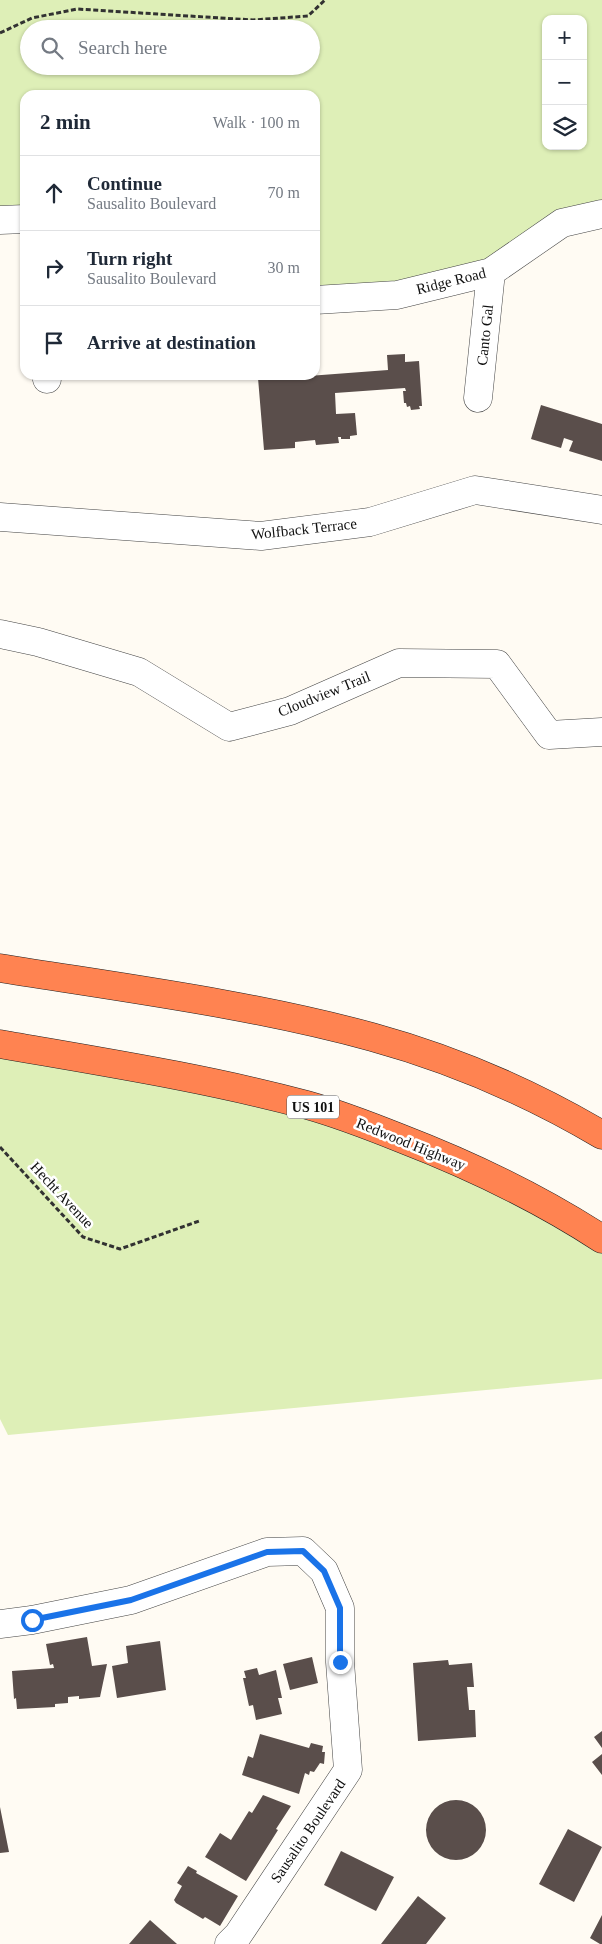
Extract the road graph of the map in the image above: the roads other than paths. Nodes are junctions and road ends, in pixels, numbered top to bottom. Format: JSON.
{"nodes":[{"id":1,"x":602,"y":214,"type":"edge"},
{"id":2,"x":20,"y":219,"type":"edge"},
{"id":3,"x":0,"y":220,"type":"edge"},
{"id":4,"x":491,"y":272,"type":"junction"},
{"id":5,"x":320,"y":300,"type":"edge"},
{"id":6,"x":478,"y":398,"type":"dead end"},
{"id":7,"x":602,"y":510,"type":"edge"},
{"id":8,"x":0,"y":517,"type":"edge"},
{"id":9,"x":0,"y":634,"type":"edge"},
{"id":10,"x":602,"y":732,"type":"edge"},
{"id":11,"x":0,"y":968,"type":"edge"},
{"id":12,"x":0,"y":1044,"type":"edge"},
{"id":13,"x":602,"y":1135,"type":"edge"},
{"id":14,"x":602,"y":1239,"type":"edge"},
{"id":15,"x":0,"y":1624,"type":"edge"},
{"id":16,"x":229,"y":1944,"type":"edge"}],
"edges":[{"from":1,"to":4,"type":"street","name":"Ridge Road"},
{"from":2,"to":3,"type":"street"},
{"from":4,"to":5,"type":"street","name":"Ridge Road"},
{"from":4,"to":6,"type":"street","name":"Canto Gal"},
{"from":7,"to":8,"type":"street","name":"Wolfback Terrace"},
{"from":9,"to":10,"type":"street","name":"Cloudview Trail"},
{"from":11,"to":13,"type":"highway"},
{"from":12,"to":14,"type":"highway","name":"Redwood Highway","number":"US 101"},
{"from":15,"to":16,"type":"street","name":"Sausalito Boulevard"}]}
